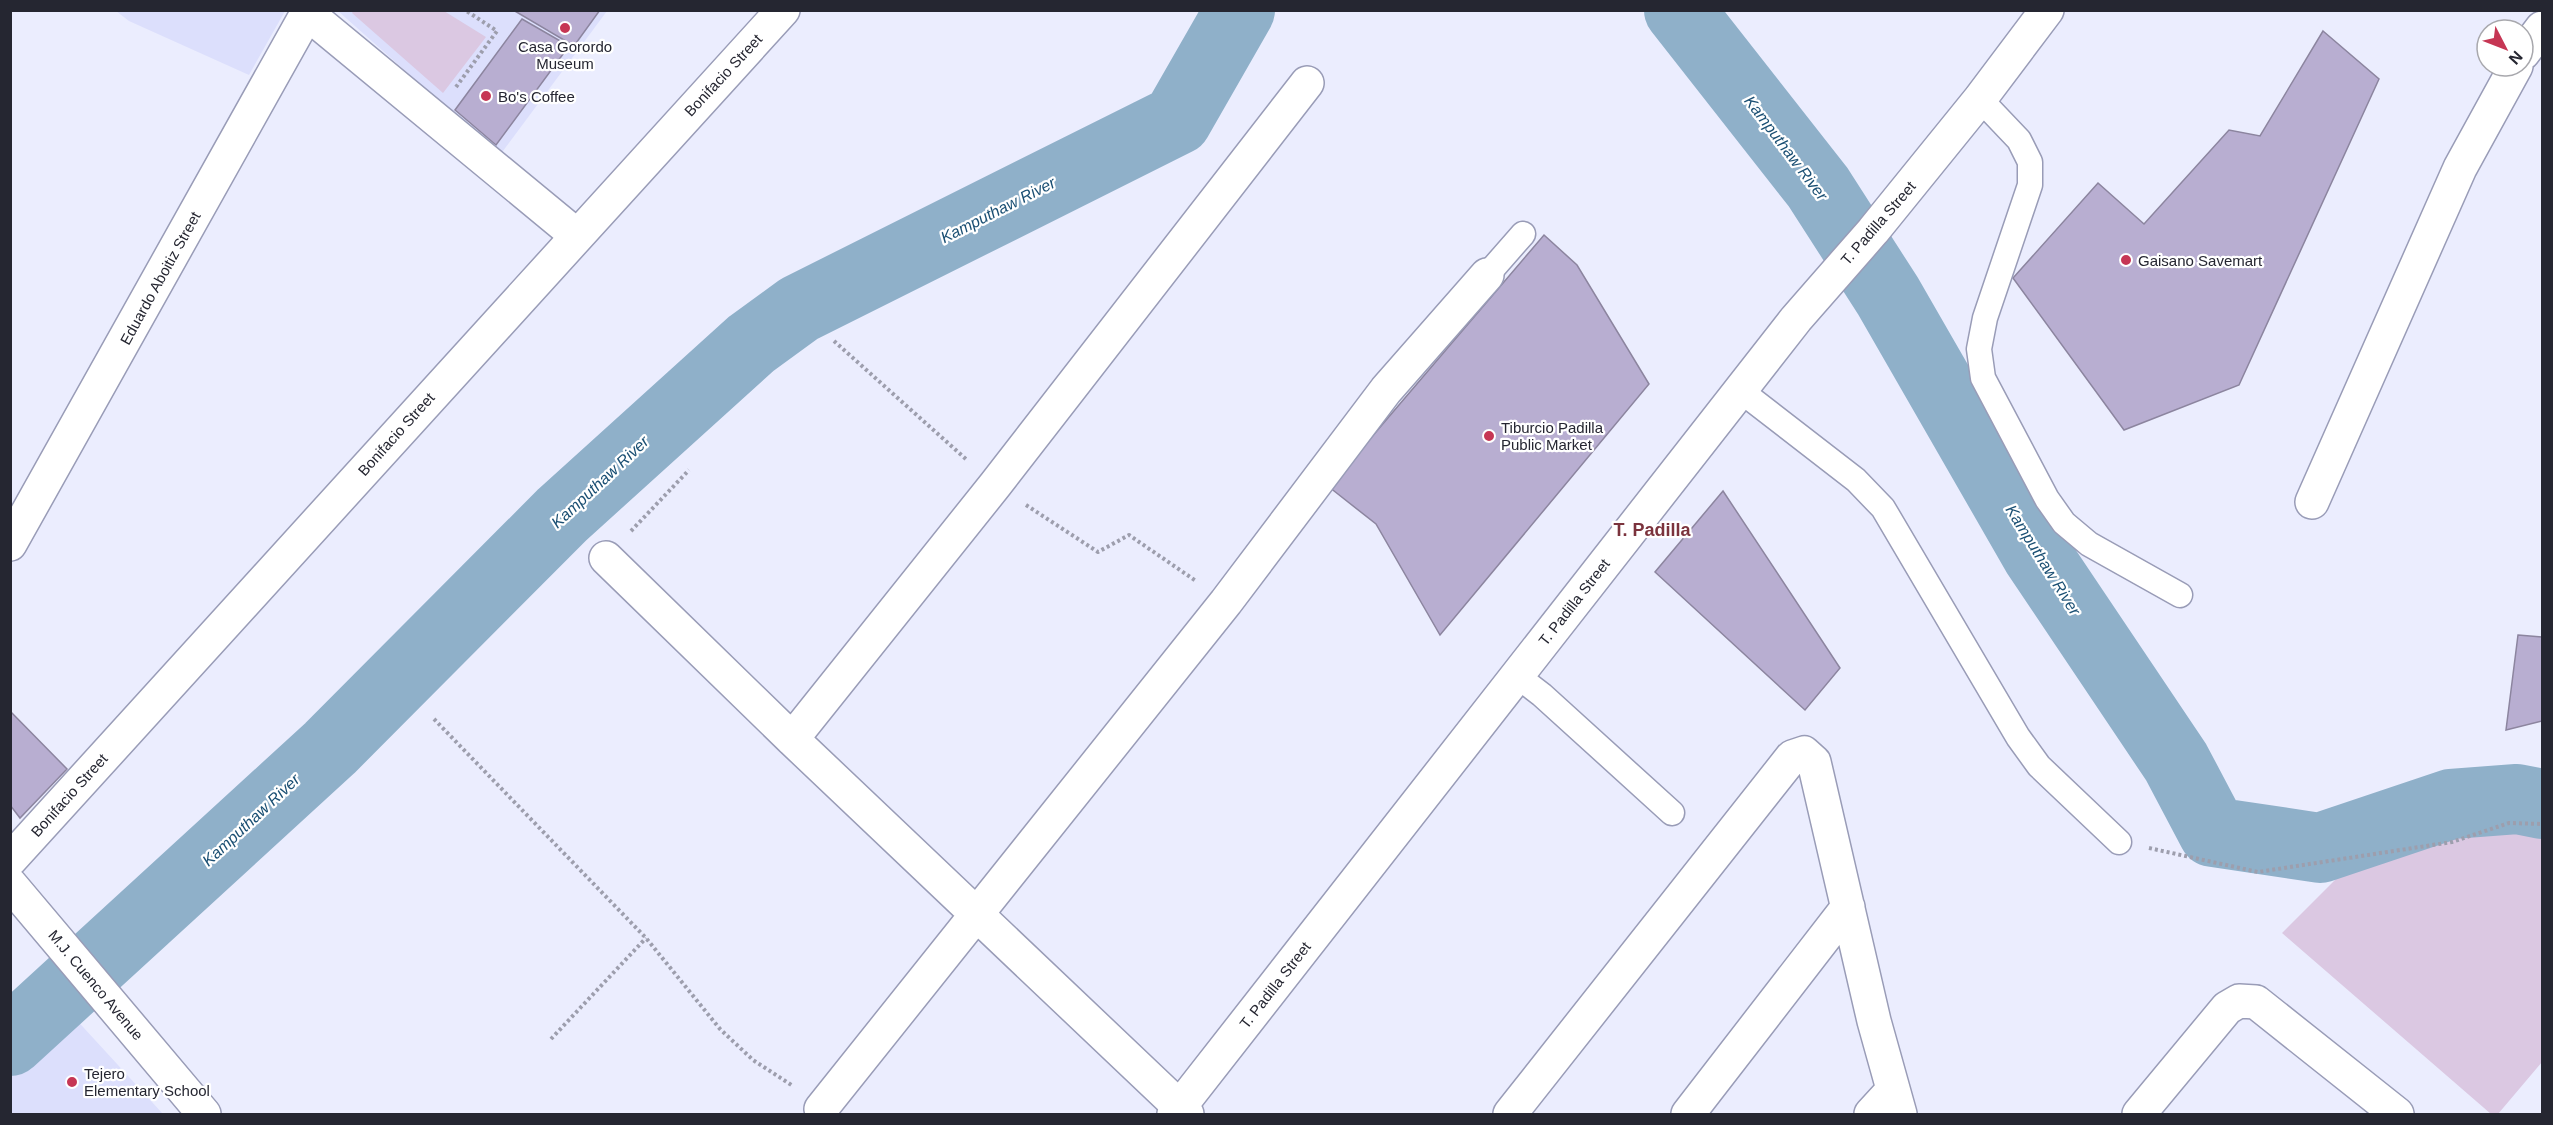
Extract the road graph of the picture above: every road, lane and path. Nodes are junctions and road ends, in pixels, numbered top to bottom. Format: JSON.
{"nodes":[{"id":1,"x":465,"y":10,"type":"edge"},
{"id":2,"x":783,"y":10,"type":"edge"},
{"id":3,"x":2047,"y":10,"type":"edge"},
{"id":4,"x":308,"y":12,"type":"edge"},
{"id":5,"x":2509,"y":78,"type":"edge"},
{"id":6,"x":1307,"y":83,"type":"dead end"},
{"id":7,"x":453,"y":92,"type":"dead end"},
{"id":8,"x":1980,"y":99,"type":"junction"},
{"id":9,"x":1523,"y":234,"type":"dead end"},
{"id":10,"x":576,"y":235,"type":"junction"},
{"id":11,"x":1487,"y":275,"type":"joint"},
{"id":12,"x":1742,"y":392,"type":"junction"},
{"id":13,"x":689,"y":470,"type":"dead end"},
{"id":14,"x":2312,"y":502,"type":"dead end"},
{"id":15,"x":10,"y":544,"type":"edge"},
{"id":16,"x":606,"y":558,"type":"joint"},
{"id":17,"x":2180,"y":595,"type":"dead end"},
{"id":18,"x":1516,"y":675,"type":"junction"},
{"id":19,"x":434,"y":719,"type":"dead end"},
{"id":20,"x":792,"y":739,"type":"junction"},
{"id":21,"x":1671,"y":813,"type":"dead end"},
{"id":22,"x":2542,"y":824,"type":"edge"},
{"id":23,"x":2119,"y":842,"type":"joint"},
{"id":24,"x":10,"y":860,"type":"edge"},
{"id":25,"x":10,"y":884,"type":"edge"},
{"id":26,"x":1848,"y":907,"type":"junction"},
{"id":27,"x":976,"y":912,"type":"junction"},
{"id":28,"x":646,"y":938,"type":"junction"},
{"id":29,"x":551,"y":1039,"type":"dead end"},
{"id":30,"x":1897,"y":1102,"type":"edge"},
{"id":31,"x":821,"y":1109,"type":"joint"},
{"id":32,"x":1180,"y":1112,"type":"edge"},
{"id":33,"x":201,"y":1114,"type":"edge"},
{"id":34,"x":1510,"y":1114,"type":"edge"},
{"id":35,"x":1688,"y":1114,"type":"edge"},
{"id":36,"x":1871,"y":1114,"type":"edge"},
{"id":37,"x":2139,"y":1114,"type":"edge"},
{"id":38,"x":2397,"y":1114,"type":"edge"}],
"edges":[{"from":1,"to":7,"type":"path"},
{"from":2,"to":10,"type":"street","name":"Bonifacio Street"},
{"from":3,"to":8,"type":"street","name":"T. Padilla Street"},
{"from":4,"to":10,"type":"street"},
{"from":4,"to":15,"type":"street","name":"Eduardo Aboitiz Street"},
{"from":5,"to":14,"type":"street"},
{"from":6,"to":20,"type":"street"},
{"from":8,"to":12,"type":"street","name":"T. Padilla Street"},
{"from":8,"to":17,"type":"lane"},
{"from":9,"to":11,"type":"lane"},
{"from":10,"to":24,"type":"street","name":"Bonifacio Street"},
{"from":11,"to":27,"type":"street"},
{"from":12,"to":18,"type":"street","name":"T. Padilla Street"},
{"from":12,"to":23,"type":"lane"},
{"from":13,"to":16,"type":"path"},
{"from":16,"to":20,"type":"street"},
{"from":18,"to":21,"type":"lane"},
{"from":18,"to":32,"type":"street","name":"T. Padilla Street"},
{"from":19,"to":28,"type":"path"},
{"from":20,"to":27,"type":"street"},
{"from":22,"to":23,"type":"path"},
{"from":25,"to":33,"type":"street","name":"M.J. Cuenco Avenue"},
{"from":26,"to":30,"type":"street"},
{"from":26,"to":34,"type":"street"},
{"from":26,"to":35,"type":"street"},
{"from":27,"to":31,"type":"street"},
{"from":27,"to":32,"type":"street"},
{"from":28,"to":29,"type":"path"},
{"from":28,"to":31,"type":"path"},
{"from":30,"to":36,"type":"street"},
{"from":37,"to":38,"type":"street"}]}
